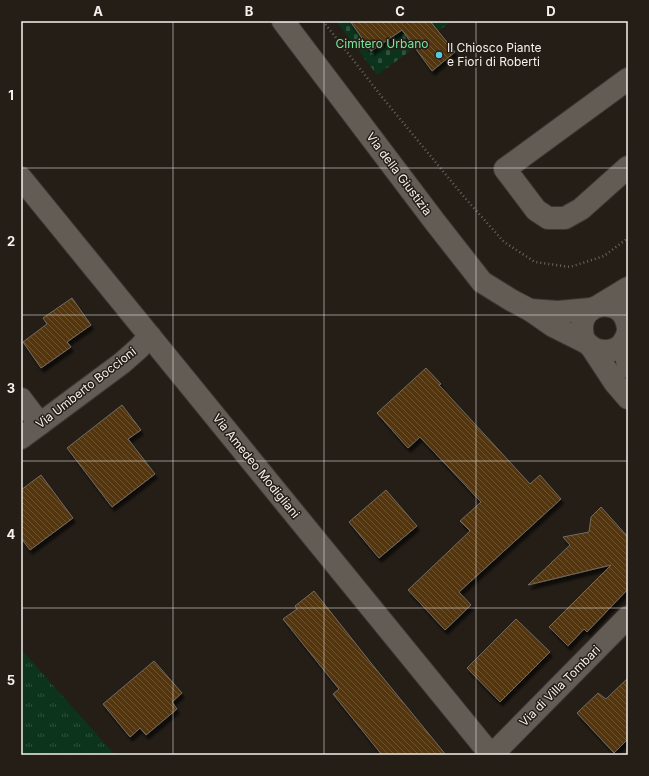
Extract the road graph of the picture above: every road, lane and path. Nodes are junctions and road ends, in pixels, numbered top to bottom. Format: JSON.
{"nodes":[{"id":1,"x":283,"y":21,"type":"edge"},
{"id":2,"x":323,"y":21,"type":"edge"},
{"id":3,"x":628,"y":79,"type":"edge"},
{"id":4,"x":628,"y":168,"type":"edge"},
{"id":5,"x":21,"y":178,"type":"edge"},
{"id":6,"x":628,"y":238,"type":"edge"},
{"id":7,"x":628,"y":288,"type":"edge"},
{"id":8,"x":595,"y":307,"type":"junction"},
{"id":9,"x":530,"y":310,"type":"junction"},
{"id":10,"x":627,"y":335,"type":"edge"},
{"id":11,"x":150,"y":336,"type":"junction"},
{"id":12,"x":589,"y":345,"type":"junction"},
{"id":13,"x":628,"y":367,"type":"edge"},
{"id":14,"x":628,"y":398,"type":"edge"},
{"id":15,"x":21,"y":399,"type":"edge"},
{"id":16,"x":40,"y":424,"type":"junction"},
{"id":17,"x":21,"y":438,"type":"edge"},
{"id":18,"x":628,"y":617,"type":"edge"},
{"id":19,"x":492,"y":755,"type":"edge"}],
"edges":[{"from":1,"to":9,"type":"street","name":"Via della Giustizia"},
{"from":2,"to":6,"type":"path"},
{"from":3,"to":4,"type":"street"},
{"from":5,"to":11,"type":"street","name":"Via Amedeo Modigliani"},
{"from":7,"to":8,"type":"street","name":"Via della Giustizia"},
{"from":8,"to":9,"type":"street","name":"Via della Giustizia"},
{"from":8,"to":10,"type":"street","name":"Via della Giustizia"},
{"from":8,"to":12,"type":"street","name":"Via della Giustizia"},
{"from":9,"to":12,"type":"street","name":"Via della Giustizia"},
{"from":10,"to":12,"type":"street","name":"Via della Giustizia"},
{"from":10,"to":13,"type":"street"},
{"from":11,"to":16,"type":"street","name":"Via Umberto Boccioni"},
{"from":11,"to":19,"type":"street","name":"Via Amedeo Modigliani"},
{"from":12,"to":14,"type":"street"},
{"from":15,"to":16,"type":"street"},
{"from":16,"to":17,"type":"street","name":"Via Umberto Boccioni"},
{"from":18,"to":19,"type":"street","name":"Via di Villa Tombari"}]}
